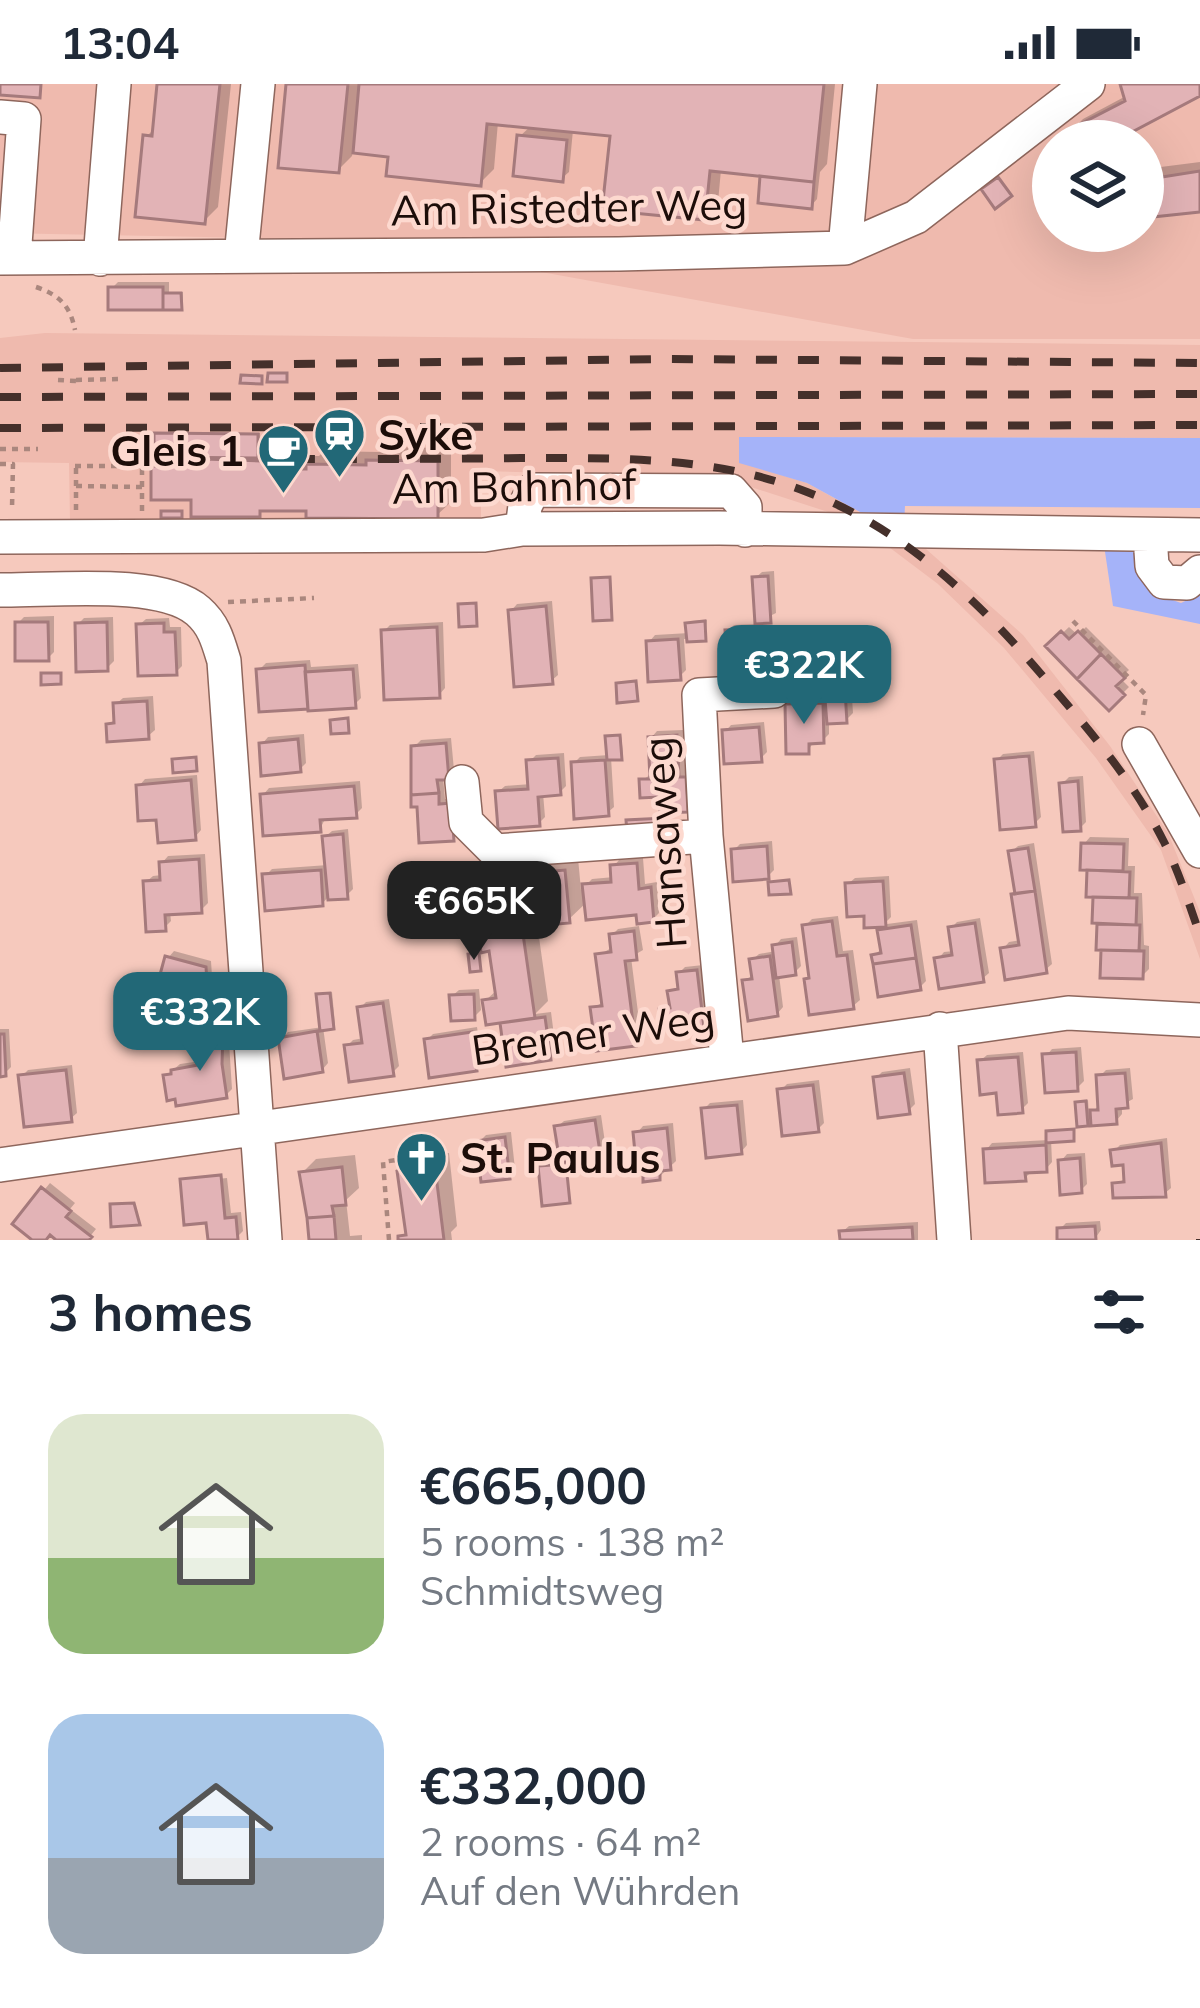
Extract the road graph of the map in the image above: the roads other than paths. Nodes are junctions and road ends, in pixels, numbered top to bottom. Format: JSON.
{"nodes":[{"id":1,"x":114,"y":84,"type":"edge"},
{"id":2,"x":258,"y":84,"type":"edge"},
{"id":3,"x":860,"y":84,"type":"edge"},
{"id":4,"x":1088,"y":84,"type":"edge"},
{"id":5,"x":0,"y":117,"type":"edge"},
{"id":6,"x":845,"y":248,"type":"junction"},
{"id":7,"x":241,"y":256,"type":"junction"},
{"id":8,"x":7,"y":258,"type":"edge"},
{"id":9,"x":100,"y":259,"type":"junction"},
{"id":10,"x":1150,"y":535,"type":"junction"},
{"id":11,"x":1200,"y":535,"type":"edge"},
{"id":12,"x":0,"y":536,"type":"edge"},
{"id":13,"x":1200,"y":572,"type":"edge"},
{"id":14,"x":0,"y":590,"type":"edge"},
{"id":15,"x":774,"y":691,"type":"dead end"},
{"id":16,"x":1139,"y":745,"type":"road end"},
{"id":17,"x":462,"y":782,"type":"dead end"},
{"id":18,"x":706,"y":836,"type":"junction"},
{"id":19,"x":1200,"y":851,"type":"edge"},
{"id":20,"x":1200,"y":1020,"type":"edge"},
{"id":21,"x":940,"y":1029,"type":"junction"},
{"id":22,"x":727,"y":1059,"type":"junction"},
{"id":23,"x":257,"y":1127,"type":"junction"},
{"id":24,"x":0,"y":1165,"type":"edge"},
{"id":25,"x":265,"y":1240,"type":"edge"},
{"id":26,"x":954,"y":1240,"type":"edge"}],
"edges":[{"from":1,"to":9,"type":"street"},
{"from":2,"to":7,"type":"street"},
{"from":3,"to":6,"type":"street"},
{"from":4,"to":6,"type":"street","name":"Am Ristedter Weg"},
{"from":5,"to":8,"type":"street"},
{"from":6,"to":7,"type":"street","name":"Am Ristedter Weg"},
{"from":7,"to":9,"type":"street","name":"Am Ristedter Weg"},
{"from":8,"to":9,"type":"street","name":"Am Ristedter Weg"},
{"from":10,"to":11,"type":"street","name":"Am Bahnhof"},
{"from":10,"to":12,"type":"street","name":"Am Bahnhof"},
{"from":10,"to":13,"type":"street"},
{"from":14,"to":23,"type":"street"},
{"from":15,"to":18,"type":"street","name":"Hansaweg"},
{"from":16,"to":19,"type":"street"},
{"from":17,"to":18,"type":"street"},
{"from":18,"to":22,"type":"street","name":"Hansaweg"},
{"from":20,"to":21,"type":"street","name":"Bremer Weg"},
{"from":21,"to":22,"type":"street","name":"Bremer Weg"},
{"from":21,"to":26,"type":"street"},
{"from":22,"to":23,"type":"street","name":"Bremer Weg"},
{"from":23,"to":24,"type":"street","name":"Bremer Weg"},
{"from":23,"to":25,"type":"street"}]}
